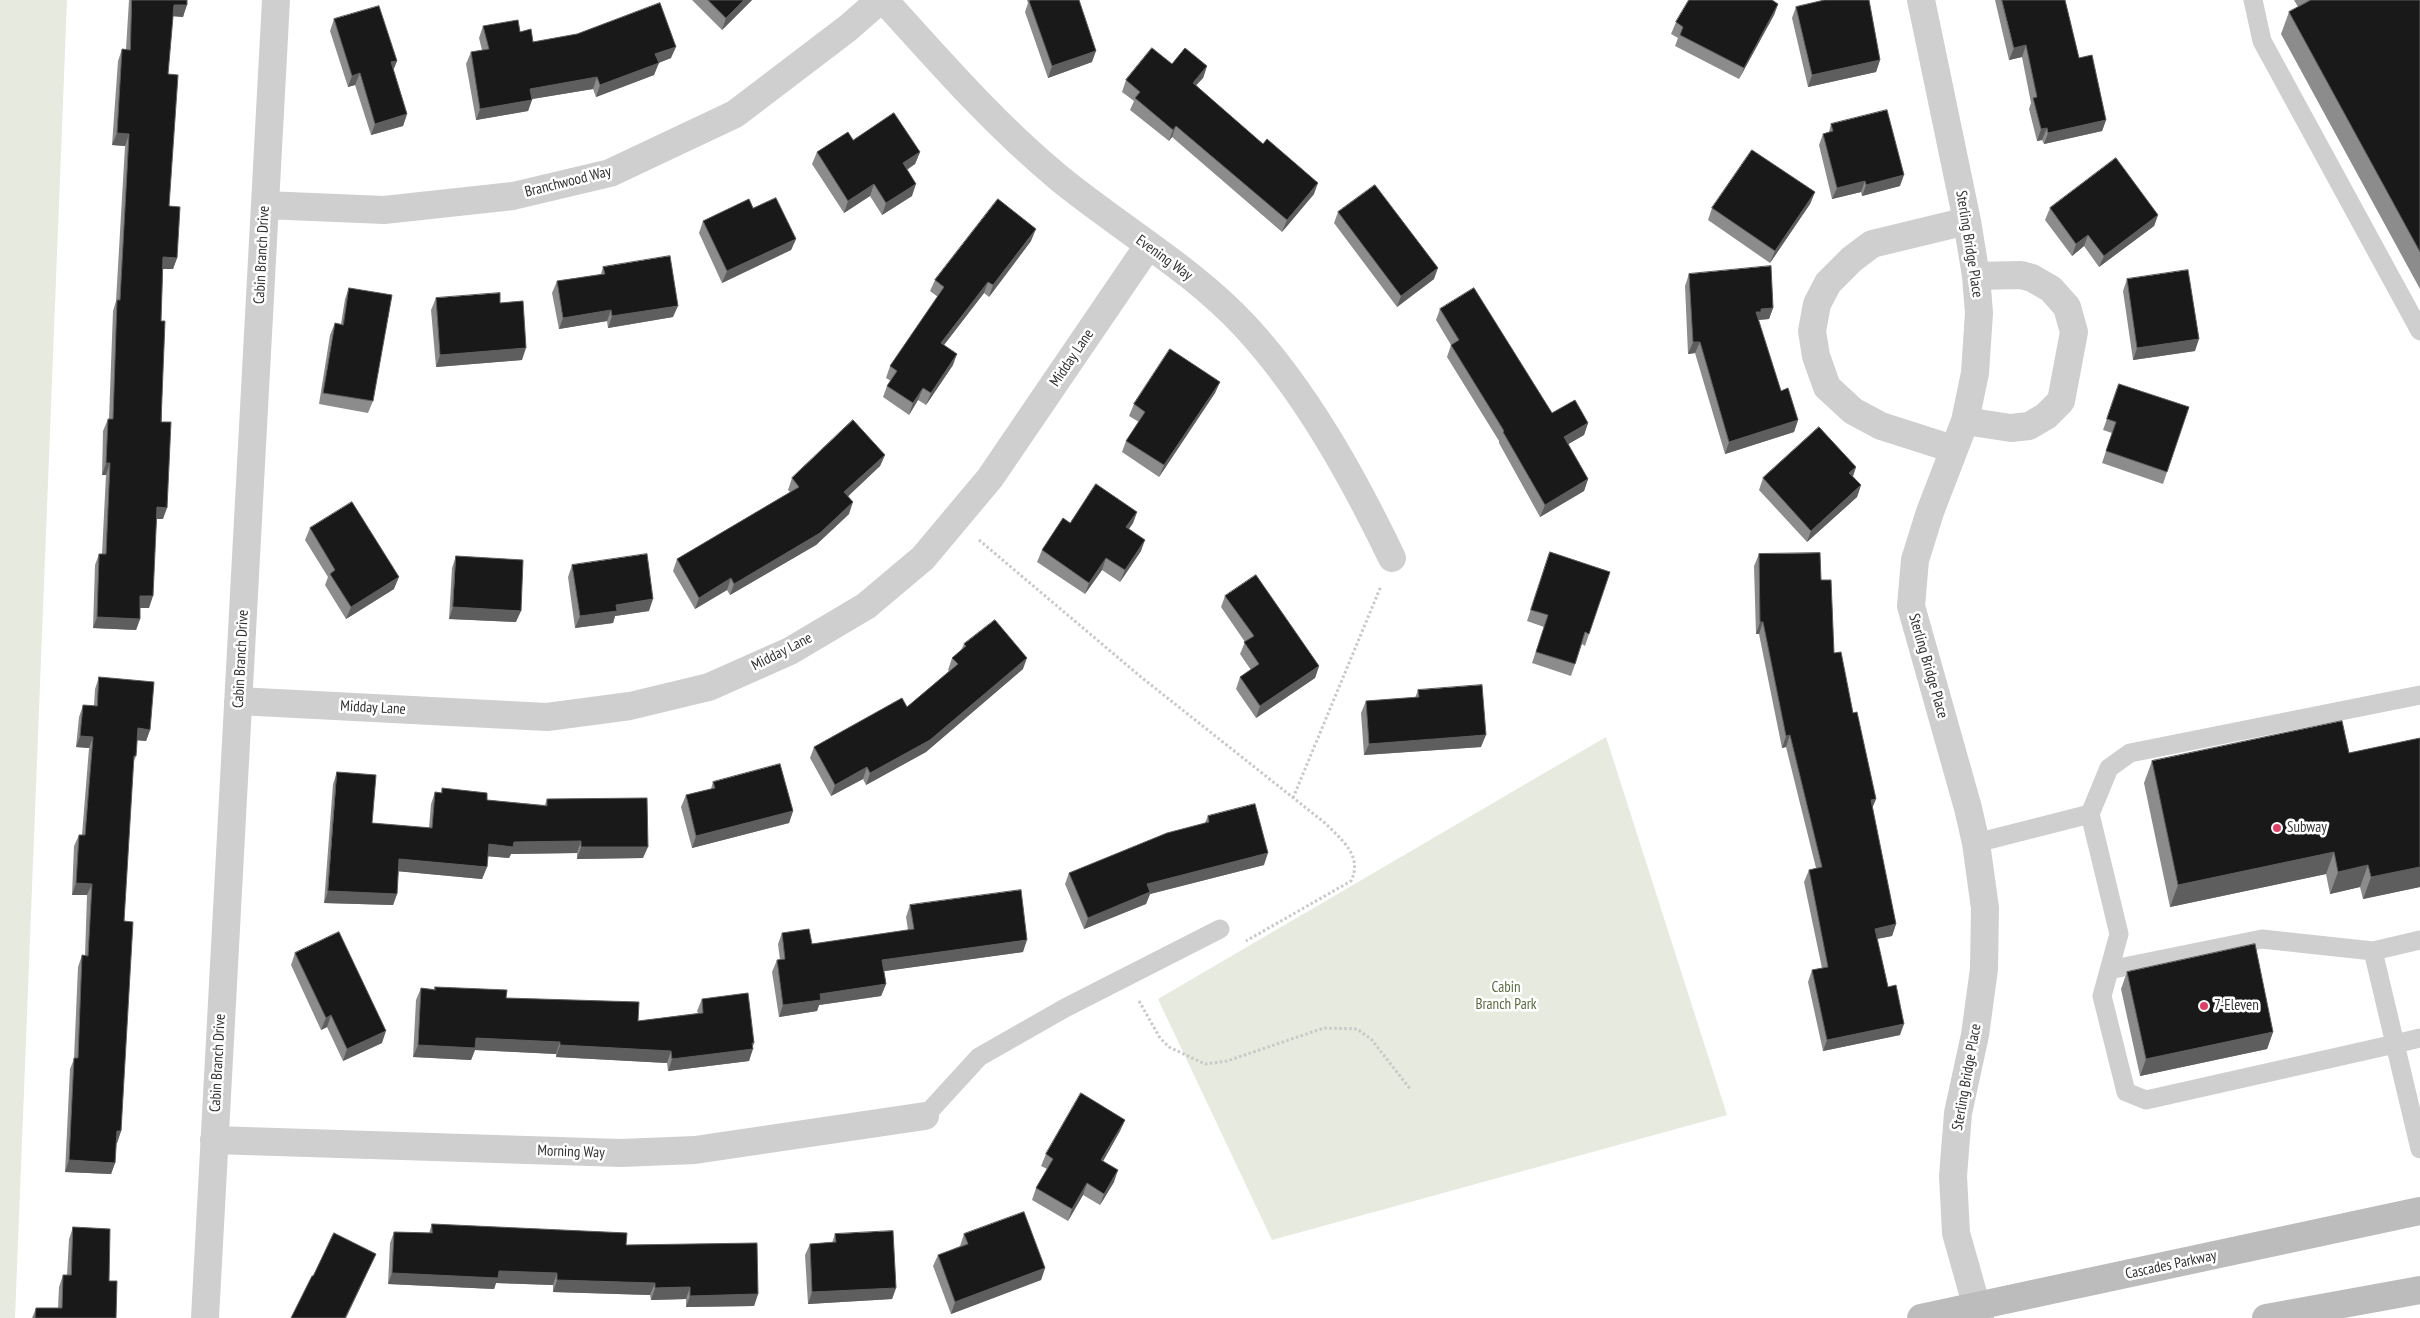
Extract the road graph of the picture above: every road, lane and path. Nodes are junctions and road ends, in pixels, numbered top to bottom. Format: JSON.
{"nodes":[{"id":1,"x":276,"y":0,"type":"edge"},
{"id":2,"x":880,"y":0,"type":"edge"},
{"id":3,"x":884,"y":0,"type":"edge"},
{"id":4,"x":1921,"y":0,"type":"edge"},
{"id":5,"x":2253,"y":0,"type":"edge"},
{"id":6,"x":265,"y":205,"type":"junction"},
{"id":7,"x":1967,"y":221,"type":"junction"},
{"id":8,"x":1148,"y":246,"type":"junction"},
{"id":9,"x":1976,"y":276,"type":"junction"},
{"id":10,"x":2420,"y":331,"type":"edge"},
{"id":11,"x":1965,"y":421,"type":"junction"},
{"id":12,"x":1954,"y":449,"type":"junction"},
{"id":13,"x":955,"y":520,"type":"junction"},
{"id":14,"x":1392,"y":558,"type":"joint"},
{"id":15,"x":2420,"y":695,"type":"edge"},
{"id":16,"x":238,"y":702,"type":"junction"},
{"id":17,"x":1293,"y":798,"type":"junction"},
{"id":18,"x":2090,"y":814,"type":"junction"},
{"id":19,"x":1976,"y":842,"type":"junction"},
{"id":20,"x":1220,"y":929,"type":"dead end"},
{"id":21,"x":2420,"y":940,"type":"edge"},
{"id":22,"x":1241,"y":943,"type":"dead end"},
{"id":23,"x":2373,"y":951,"type":"junction"},
{"id":24,"x":2109,"y":970,"type":"junction"},
{"id":25,"x":1147,"y":996,"type":"dead end"},
{"id":26,"x":1139,"y":1001,"type":"junction"},
{"id":27,"x":1130,"y":1005,"type":"dead end"},
{"id":28,"x":2420,"y":1038,"type":"edge"},
{"id":29,"x":2395,"y":1044,"type":"junction"},
{"id":30,"x":1411,"y":1090,"type":"dead end"},
{"id":31,"x":925,"y":1116,"type":"joint"},
{"id":32,"x":214,"y":1140,"type":"junction"},
{"id":33,"x":2420,"y":1149,"type":"edge"},
{"id":34,"x":2420,"y":1211,"type":"edge"},
{"id":35,"x":2420,"y":1290,"type":"edge"},
{"id":36,"x":1978,"y":1312,"type":"edge"},
{"id":37,"x":205,"y":1318,"type":"edge"},
{"id":38,"x":1921,"y":1318,"type":"edge"},
{"id":39,"x":2266,"y":1318,"type":"edge"}],
"edges":[{"from":1,"to":6,"type":"street","name":"Cabin Branch Drive"},
{"from":2,"to":6,"type":"street","name":"Branchwood Way"},
{"from":3,"to":8,"type":"street","name":"Evening Way"},
{"from":4,"to":7,"type":"street","name":"Sterling Bridge Place"},
{"from":5,"to":10,"type":"lane"},
{"from":6,"to":16,"type":"street","name":"Cabin Branch Drive"},
{"from":7,"to":9,"type":"street","name":"Sterling Bridge Place"},
{"from":7,"to":12,"type":"street"},
{"from":8,"to":13,"type":"street","name":"Midday Lane"},
{"from":8,"to":14,"type":"street","name":"Evening Way"},
{"from":9,"to":11,"type":"street","name":"Sterling Bridge Place"},
{"from":9,"to":11,"type":"street"},
{"from":11,"to":12,"type":"street","name":"Sterling Bridge Place"},
{"from":12,"to":19,"type":"street","name":"Sterling Bridge Place"},
{"from":13,"to":16,"type":"street","name":"Midday Lane"},
{"from":13,"to":17,"type":"path"},
{"from":14,"to":17,"type":"path"},
{"from":15,"to":18,"type":"lane"},
{"from":16,"to":32,"type":"street","name":"Cabin Branch Drive"},
{"from":17,"to":22,"type":"path"},
{"from":18,"to":19,"type":"lane"},
{"from":18,"to":24,"type":"lane"},
{"from":19,"to":36,"type":"street","name":"Sterling Bridge Place"},
{"from":20,"to":31,"type":"lane"},
{"from":21,"to":23,"type":"lane"},
{"from":23,"to":24,"type":"lane"},
{"from":23,"to":29,"type":"lane"},
{"from":24,"to":29,"type":"lane"},
{"from":25,"to":26,"type":"path"},
{"from":26,"to":27,"type":"path"},
{"from":26,"to":30,"type":"path"},
{"from":28,"to":29,"type":"lane"},
{"from":29,"to":33,"type":"lane"},
{"from":31,"to":32,"type":"street","name":"Morning Way"},
{"from":32,"to":37,"type":"street","name":"Cabin Branch Drive"},
{"from":34,"to":36,"type":"main road","name":"Cascades Parkway"},
{"from":35,"to":39,"type":"main road"},
{"from":36,"to":38,"type":"main road","name":"Cascades Parkway"}]}
